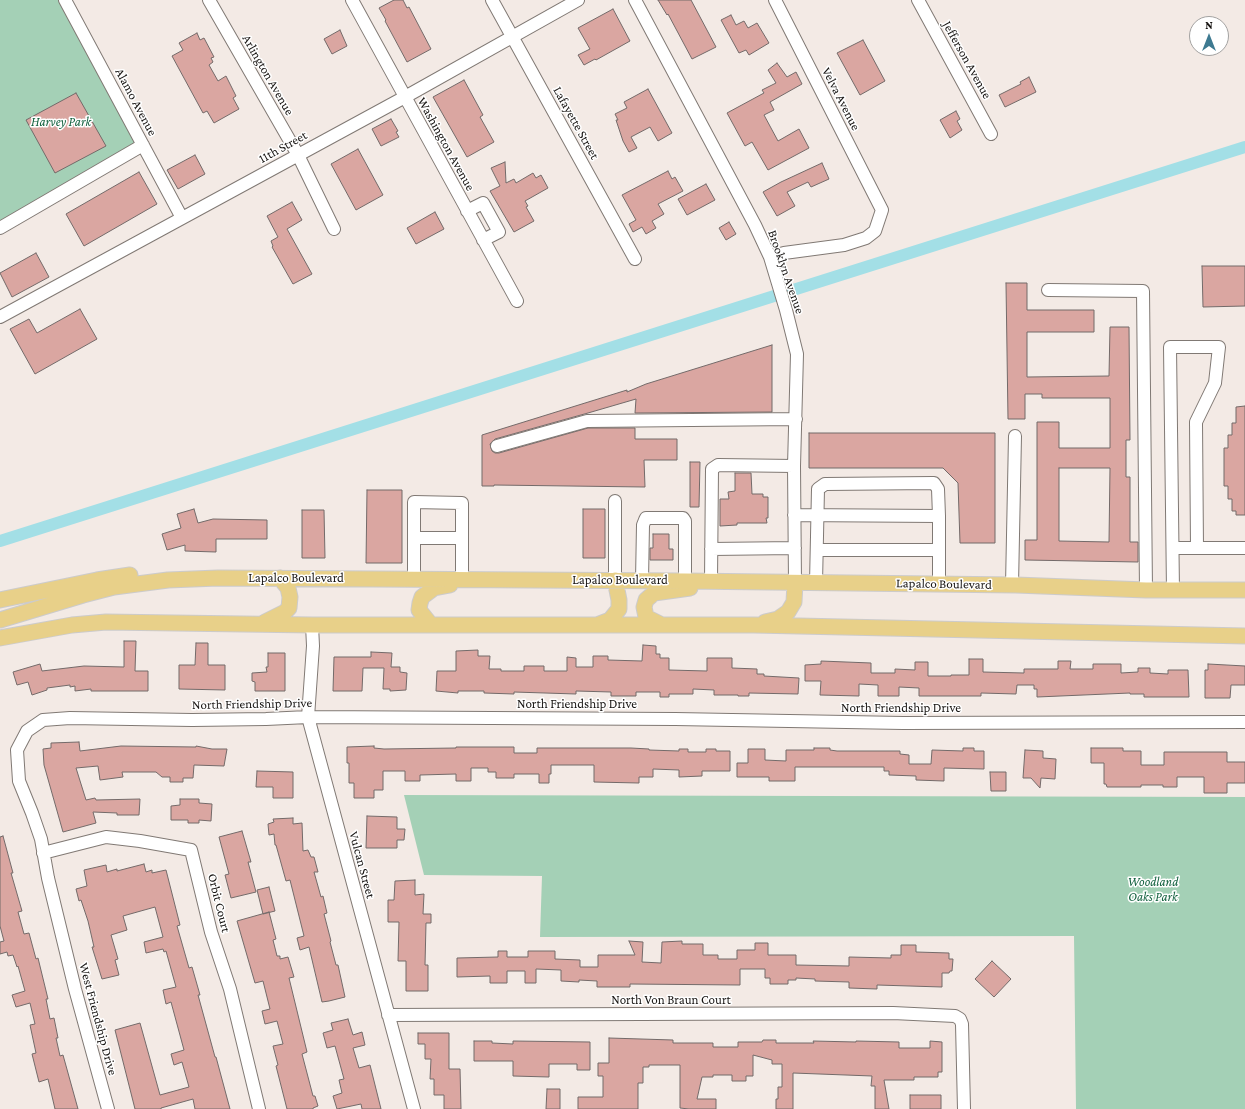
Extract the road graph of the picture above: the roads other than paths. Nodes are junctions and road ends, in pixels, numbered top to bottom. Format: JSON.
{"nodes":[{"id":1,"x":65,"y":0,"type":"edge"},
{"id":2,"x":209,"y":0,"type":"edge"},
{"id":3,"x":352,"y":0,"type":"edge"},
{"id":4,"x":492,"y":0,"type":"edge"},
{"id":5,"x":578,"y":0,"type":"edge"},
{"id":6,"x":635,"y":0,"type":"edge"},
{"id":7,"x":775,"y":0,"type":"edge"},
{"id":8,"x":918,"y":0,"type":"edge"},
{"id":9,"x":513,"y":36,"type":"junction"},
{"id":10,"x":404,"y":97,"type":"junction"},
{"id":11,"x":991,"y":134,"type":"dead end"},
{"id":12,"x":143,"y":146,"type":"junction"},
{"id":13,"x":298,"y":155,"type":"junction"},
{"id":14,"x":467,"y":211,"type":"junction"},
{"id":15,"x":182,"y":218,"type":"junction"},
{"id":16,"x":0,"y":228,"type":"edge"},
{"id":17,"x":334,"y":229,"type":"dead end"},
{"id":18,"x":483,"y":240,"type":"junction"},
{"id":19,"x":770,"y":257,"type":"junction"},
{"id":20,"x":635,"y":259,"type":"dead end"},
{"id":21,"x":1048,"y":290,"type":"dead end"},
{"id":22,"x":516,"y":302,"type":"dead end"},
{"id":23,"x":0,"y":317,"type":"edge"},
{"id":24,"x":796,"y":419,"type":"junction"},
{"id":25,"x":1015,"y":436,"type":"dead end"},
{"id":26,"x":497,"y":446,"type":"dead end"},
{"id":27,"x":794,"y":466,"type":"junction"},
{"id":28,"x":615,"y":501,"type":"dead end"},
{"id":29,"x":794,"y":515,"type":"junction"},
{"id":30,"x":817,"y":515,"type":"junction"},
{"id":31,"x":939,"y":516,"type":"junction"},
{"id":32,"x":414,"y":538,"type":"junction"},
{"id":33,"x":462,"y":538,"type":"junction"},
{"id":34,"x":795,"y":548,"type":"junction"},
{"id":35,"x":1173,"y":548,"type":"junction"},
{"id":36,"x":1197,"y":548,"type":"junction"},
{"id":37,"x":1245,"y":548,"type":"edge"},
{"id":38,"x":711,"y":549,"type":"junction"},
{"id":39,"x":816,"y":550,"type":"junction"},
{"id":40,"x":939,"y":550,"type":"junction"},
{"id":41,"x":218,"y":578,"type":"junction"},
{"id":42,"x":280,"y":578,"type":"junction"},
{"id":43,"x":414,"y":579,"type":"junction"},
{"id":44,"x":462,"y":579,"type":"junction"},
{"id":45,"x":491,"y":579,"type":"junction"},
{"id":46,"x":615,"y":580,"type":"junction"},
{"id":47,"x":642,"y":580,"type":"junction"},
{"id":48,"x":685,"y":581,"type":"junction"},
{"id":49,"x":711,"y":581,"type":"junction"},
{"id":50,"x":747,"y":582,"type":"junction"},
{"id":51,"x":795,"y":583,"type":"junction"},
{"id":52,"x":816,"y":583,"type":"junction"},
{"id":53,"x":939,"y":584,"type":"junction"},
{"id":54,"x":1012,"y":585,"type":"junction"},
{"id":55,"x":1146,"y":590,"type":"junction"},
{"id":56,"x":1245,"y":590,"type":"edge"},
{"id":57,"x":1173,"y":591,"type":"junction"},
{"id":58,"x":0,"y":600,"type":"edge"},
{"id":59,"x":0,"y":620,"type":"edge"},
{"id":60,"x":262,"y":623,"type":"junction"},
{"id":61,"x":312,"y":625,"type":"junction"},
{"id":62,"x":431,"y":625,"type":"junction"},
{"id":63,"x":596,"y":625,"type":"junction"},
{"id":64,"x":662,"y":625,"type":"junction"},
{"id":65,"x":754,"y":625,"type":"junction"},
{"id":66,"x":1245,"y":636,"type":"edge"},
{"id":67,"x":0,"y":638,"type":"edge"},
{"id":68,"x":308,"y":717,"type":"junction"},
{"id":69,"x":1245,"y":722,"type":"edge"},
{"id":70,"x":43,"y":853,"type":"junction"},
{"id":71,"x":388,"y":1014,"type":"junction"},
{"id":72,"x":108,"y":1109,"type":"edge"},
{"id":73,"x":259,"y":1109,"type":"edge"},
{"id":74,"x":414,"y":1109,"type":"edge"},
{"id":75,"x":964,"y":1109,"type":"edge"}],
"edges":[{"from":1,"to":12,"type":"street","name":"Alamo Avenue"},
{"from":2,"to":13,"type":"street","name":"Arlington Avenue"},
{"from":3,"to":10,"type":"street","name":"Washington Avenue"},
{"from":4,"to":9,"type":"street","name":"Lafayette Street"},
{"from":5,"to":9,"type":"street","name":"11th Street"},
{"from":6,"to":19,"type":"street","name":"Brooklyn Avenue"},
{"from":7,"to":19,"type":"street","name":"Velva Avenue"},
{"from":8,"to":11,"type":"street","name":"Jefferson Avenue"},
{"from":9,"to":10,"type":"street","name":"11th Street"},
{"from":9,"to":20,"type":"street","name":"Lafayette Street"},
{"from":10,"to":13,"type":"street","name":"11th Street"},
{"from":10,"to":14,"type":"street","name":"Washington Avenue"},
{"from":12,"to":15,"type":"street","name":"Alamo Avenue"},
{"from":12,"to":16,"type":"street"},
{"from":13,"to":15,"type":"street","name":"11th Street"},
{"from":13,"to":17,"type":"street","name":"Arlington Avenue"},
{"from":14,"to":18,"type":"street","name":"Washington Avenue"},
{"from":14,"to":18,"type":"street"},
{"from":15,"to":23,"type":"street","name":"11th Street"},
{"from":18,"to":22,"type":"street","name":"Washington Avenue"},
{"from":19,"to":24,"type":"street","name":"Brooklyn Avenue"},
{"from":21,"to":55,"type":"street"},
{"from":24,"to":26,"type":"street"},
{"from":24,"to":27,"type":"street","name":"Brooklyn Avenue"},
{"from":25,"to":54,"type":"street"},
{"from":27,"to":29,"type":"street","name":"Brooklyn Avenue"},
{"from":27,"to":38,"type":"street"},
{"from":28,"to":46,"type":"street"},
{"from":29,"to":30,"type":"street"},
{"from":29,"to":34,"type":"street","name":"Brooklyn Avenue"},
{"from":30,"to":31,"type":"street"},
{"from":30,"to":31,"type":"street"},
{"from":30,"to":39,"type":"street"},
{"from":31,"to":40,"type":"street"},
{"from":32,"to":33,"type":"street"},
{"from":32,"to":33,"type":"street"},
{"from":32,"to":43,"type":"street"},
{"from":33,"to":44,"type":"street"},
{"from":34,"to":38,"type":"street"},
{"from":34,"to":51,"type":"street","name":"Brooklyn Avenue"},
{"from":35,"to":36,"type":"street"},
{"from":35,"to":36,"type":"street"},
{"from":35,"to":57,"type":"street"},
{"from":36,"to":37,"type":"street"},
{"from":38,"to":49,"type":"street"},
{"from":39,"to":40,"type":"street"},
{"from":39,"to":52,"type":"street"},
{"from":40,"to":53,"type":"street"},
{"from":41,"to":42,"type":"main road","name":"Lapalco Boulevard"},
{"from":41,"to":58,"type":"main road"},
{"from":41,"to":59,"type":"main road","name":"Lapalco Boulevard"},
{"from":42,"to":43,"type":"main road","name":"Lapalco Boulevard"},
{"from":42,"to":60,"type":"main road"},
{"from":43,"to":44,"type":"main road","name":"Lapalco Boulevard"},
{"from":44,"to":45,"type":"main road","name":"Lapalco Boulevard"},
{"from":45,"to":46,"type":"main road","name":"Lapalco Boulevard"},
{"from":45,"to":62,"type":"main road"},
{"from":46,"to":47,"type":"main road","name":"Lapalco Boulevard"},
{"from":46,"to":63,"type":"main road"},
{"from":47,"to":48,"type":"main road","name":"Lapalco Boulevard"},
{"from":47,"to":48,"type":"street"},
{"from":48,"to":49,"type":"main road","name":"Lapalco Boulevard"},
{"from":49,"to":50,"type":"main road","name":"Lapalco Boulevard"},
{"from":50,"to":51,"type":"main road","name":"Lapalco Boulevard"},
{"from":50,"to":64,"type":"main road"},
{"from":51,"to":52,"type":"main road","name":"Lapalco Boulevard"},
{"from":51,"to":65,"type":"main road"},
{"from":52,"to":53,"type":"main road","name":"Lapalco Boulevard"},
{"from":53,"to":54,"type":"main road","name":"Lapalco Boulevard"},
{"from":54,"to":55,"type":"main road","name":"Lapalco Boulevard"},
{"from":55,"to":57,"type":"main road","name":"Lapalco Boulevard"},
{"from":56,"to":57,"type":"main road","name":"Lapalco Boulevard"},
{"from":60,"to":61,"type":"main road"},
{"from":60,"to":67,"type":"main road"},
{"from":61,"to":62,"type":"main road"},
{"from":61,"to":68,"type":"street","name":"Vulcan Street"},
{"from":62,"to":63,"type":"main road"},
{"from":63,"to":64,"type":"main road"},
{"from":64,"to":65,"type":"main road"},
{"from":65,"to":66,"type":"main road"},
{"from":68,"to":69,"type":"street","name":"North Friendship Drive"},
{"from":68,"to":70,"type":"street","name":"North Friendship Drive"},
{"from":68,"to":71,"type":"street","name":"Vulcan Street"},
{"from":70,"to":72,"type":"street","name":"West Friendship Drive"},
{"from":70,"to":73,"type":"street","name":"Orbit Court"},
{"from":71,"to":74,"type":"street","name":"Vulcan Street"},
{"from":71,"to":75,"type":"street","name":"North Von Braun Court"}]}
